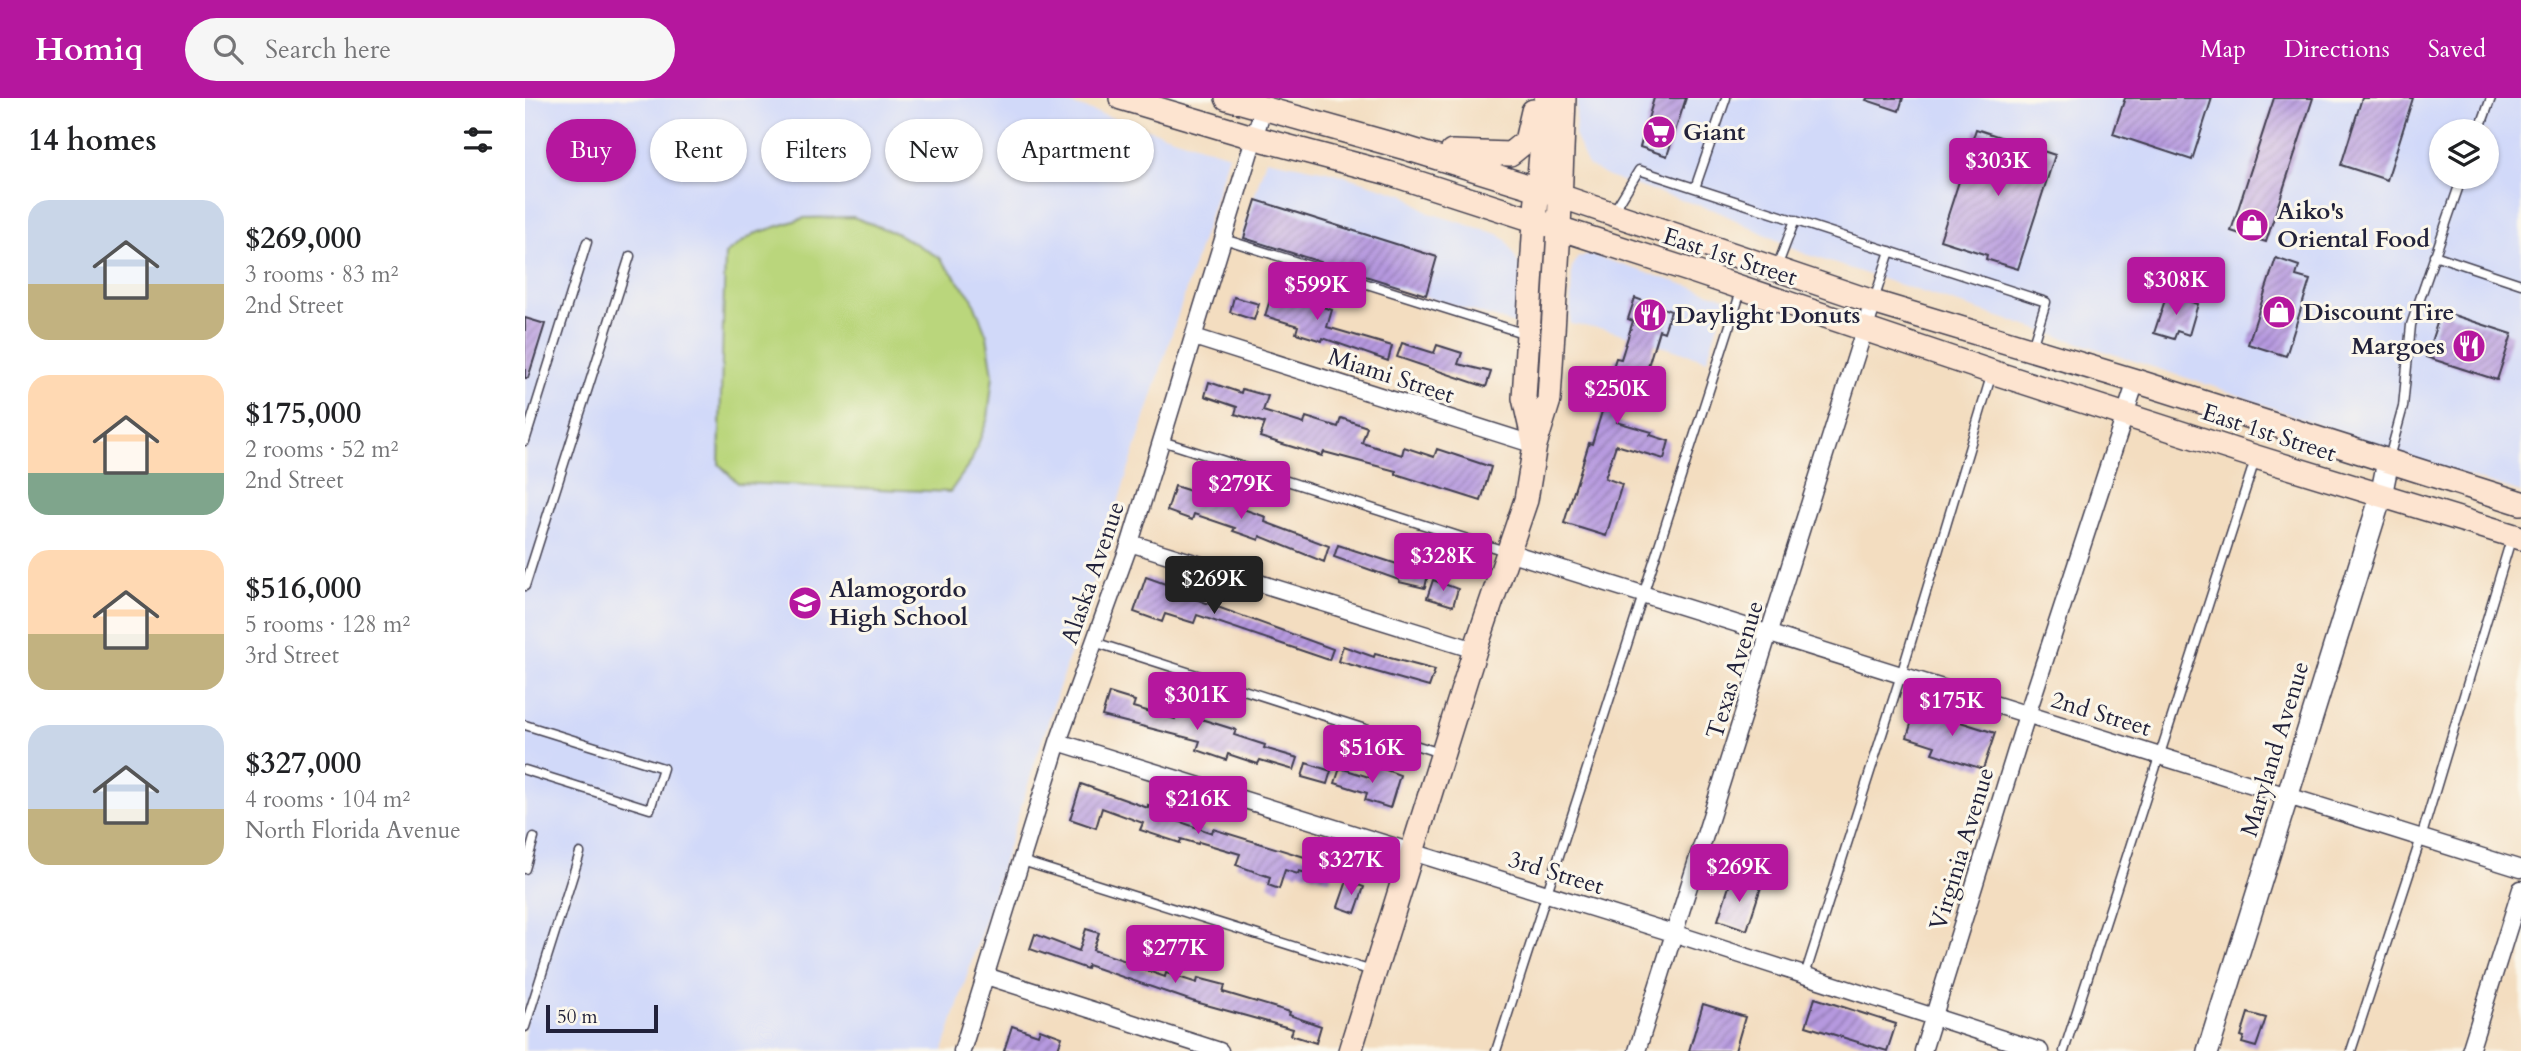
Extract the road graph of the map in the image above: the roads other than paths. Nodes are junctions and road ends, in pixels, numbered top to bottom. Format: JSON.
{"nodes":[{"id":1,"x":1121,"y":98,"type":"edge"},
{"id":2,"x":1227,"y":98,"type":"edge"},
{"id":3,"x":1536,"y":98,"type":"edge"},
{"id":4,"x":1546,"y":98,"type":"edge"},
{"id":5,"x":1564,"y":98,"type":"edge"},
{"id":6,"x":1726,"y":98,"type":"edge"},
{"id":7,"x":2491,"y":98,"type":"edge"},
{"id":8,"x":1263,"y":109,"type":"junction"},
{"id":9,"x":2483,"y":119,"type":"edge"},
{"id":10,"x":1256,"y":138,"type":"junction"},
{"id":11,"x":1409,"y":149,"type":"junction"},
{"id":12,"x":1695,"y":188,"type":"junction"},
{"id":13,"x":1538,"y":189,"type":"junction"},
{"id":14,"x":2458,"y":189,"type":"edge"},
{"id":15,"x":1560,"y":196,"type":"junction"},
{"id":16,"x":1613,"y":214,"type":"junction"},
{"id":17,"x":1795,"y":220,"type":"junction"},
{"id":18,"x":1535,"y":221,"type":"junction"},
{"id":19,"x":1559,"y":229,"type":"junction"},
{"id":20,"x":1224,"y":239,"type":"junction"},
{"id":21,"x":587,"y":242,"type":"dead end"},
{"id":22,"x":1890,"y":251,"type":"junction"},
{"id":23,"x":2434,"y":255,"type":"junction"},
{"id":24,"x":631,"y":256,"type":"dead end"},
{"id":25,"x":1776,"y":270,"type":"junction"},
{"id":26,"x":2521,"y":284,"type":"edge"},
{"id":27,"x":1742,"y":288,"type":"junction"},
{"id":28,"x":1873,"y":302,"type":"junction"},
{"id":29,"x":1865,"y":329,"type":"junction"},
{"id":30,"x":1528,"y":335,"type":"junction"},
{"id":31,"x":1194,"y":337,"type":"junction"},
{"id":32,"x":2032,"y":350,"type":"junction"},
{"id":33,"x":1992,"y":372,"type":"junction"},
{"id":34,"x":2136,"y":381,"type":"junction"},
{"id":35,"x":2125,"y":413,"type":"junction"},
{"id":36,"x":525,"y":441,"type":"edge"},
{"id":37,"x":1162,"y":441,"type":"junction"},
{"id":38,"x":1535,"y":445,"type":"junction"},
{"id":39,"x":2256,"y":457,"type":"junction"},
{"id":40,"x":2388,"y":461,"type":"junction"},
{"id":41,"x":2381,"y":496,"type":"junction"},
{"id":42,"x":2521,"y":503,"type":"edge"},
{"id":43,"x":2517,"y":537,"type":"edge"},
{"id":44,"x":1130,"y":542,"type":"junction"},
{"id":45,"x":1508,"y":552,"type":"junction"},
{"id":46,"x":525,"y":586,"type":"edge"},
{"id":47,"x":1644,"y":594,"type":"junction"},
{"id":48,"x":1770,"y":634,"type":"junction"},
{"id":49,"x":1094,"y":642,"type":"junction"},
{"id":50,"x":1475,"y":650,"type":"junction"},
{"id":51,"x":1901,"y":675,"type":"junction"},
{"id":52,"x":2027,"y":715,"type":"junction"},
{"id":53,"x":525,"y":725,"type":"edge"},
{"id":54,"x":1058,"y":742,"type":"junction"},
{"id":55,"x":1443,"y":753,"type":"junction"},
{"id":56,"x":2160,"y":757,"type":"junction"},
{"id":57,"x":525,"y":770,"type":"edge"},
{"id":58,"x":2288,"y":797,"type":"junction"},
{"id":59,"x":534,"y":838,"type":"dead end"},
{"id":60,"x":2421,"y":838,"type":"junction"},
{"id":61,"x":580,"y":853,"type":"dead end"},
{"id":62,"x":1413,"y":853,"type":"junction"},
{"id":63,"x":1022,"y":861,"type":"junction"},
{"id":64,"x":525,"y":869,"type":"edge"},
{"id":65,"x":2521,"y":869,"type":"edge"},
{"id":66,"x":2521,"y":889,"type":"edge"},
{"id":67,"x":1547,"y":894,"type":"junction"},
{"id":68,"x":1675,"y":934,"type":"junction"},
{"id":69,"x":1375,"y":972,"type":"junction"},
{"id":70,"x":1805,"y":975,"type":"junction"},
{"id":71,"x":986,"y":976,"type":"junction"},
{"id":72,"x":1934,"y":1017,"type":"junction"},
{"id":73,"x":525,"y":1027,"type":"edge"},
{"id":74,"x":962,"y":1051,"type":"edge"},
{"id":75,"x":1220,"y":1051,"type":"edge"},
{"id":76,"x":1350,"y":1051,"type":"edge"},
{"id":77,"x":1496,"y":1051,"type":"edge"},
{"id":78,"x":1637,"y":1051,"type":"edge"},
{"id":79,"x":1923,"y":1051,"type":"edge"},
{"id":80,"x":2040,"y":1051,"type":"edge"},
{"id":81,"x":2064,"y":1051,"type":"edge"},
{"id":82,"x":2208,"y":1051,"type":"edge"},
{"id":83,"x":2351,"y":1051,"type":"edge"},
{"id":84,"x":2470,"y":1051,"type":"edge"}],
"edges":[{"from":1,"to":10,"type":"main road","name":"East 1st Street"},
{"from":2,"to":8,"type":"main road","name":"East 1st Street"},
{"from":3,"to":11,"type":"main road"},
{"from":4,"to":13,"type":"main road"},
{"from":5,"to":15,"type":"main road"},
{"from":6,"to":12,"type":"lane"},
{"from":7,"to":9,"type":"lane"},
{"from":8,"to":10,"type":"street","name":"Alaska Avenue"},
{"from":8,"to":11,"type":"main road","name":"East 1st Street"},
{"from":10,"to":18,"type":"main road","name":"East 1st Street"},
{"from":10,"to":20,"type":"street","name":"Alaska Avenue"},
{"from":11,"to":13,"type":"main road","name":"East 1st Street"},
{"from":12,"to":16,"type":"lane"},
{"from":12,"to":17,"type":"lane"},
{"from":13,"to":15,"type":"main road","name":"East 1st Street"},
{"from":13,"to":18,"type":"main road"},
{"from":14,"to":23,"type":"lane"},
{"from":15,"to":16,"type":"main road","name":"East 1st Street"},
{"from":15,"to":19,"type":"main road"},
{"from":16,"to":25,"type":"main road","name":"East 1st Street"},
{"from":17,"to":22,"type":"lane"},
{"from":17,"to":25,"type":"lane"},
{"from":18,"to":19,"type":"main road","name":"East 1st Street"},
{"from":18,"to":30,"type":"main road"},
{"from":19,"to":27,"type":"main road","name":"East 1st Street"},
{"from":19,"to":38,"type":"main road"},
{"from":20,"to":30,"type":"lane"},
{"from":20,"to":31,"type":"street","name":"Alaska Avenue"},
{"from":21,"to":36,"type":"lane"},
{"from":22,"to":28,"type":"lane"},
{"from":22,"to":32,"type":"lane"},
{"from":23,"to":26,"type":"lane"},
{"from":23,"to":40,"type":"lane"},
{"from":24,"to":46,"type":"lane"},
{"from":25,"to":28,"type":"main road","name":"East 1st Street"},
{"from":27,"to":29,"type":"main road","name":"East 1st Street"},
{"from":27,"to":47,"type":"lane"},
{"from":28,"to":29,"type":"street","name":"Texas Avenue"},
{"from":28,"to":32,"type":"main road","name":"East 1st Street"},
{"from":29,"to":33,"type":"main road","name":"East 1st Street"},
{"from":29,"to":48,"type":"street","name":"Texas Avenue"},
{"from":30,"to":38,"type":"main road"},
{"from":31,"to":37,"type":"street","name":"Alaska Avenue"},
{"from":31,"to":38,"type":"street","name":"Miami Street"},
{"from":32,"to":34,"type":"main road","name":"East 1st Street"},
{"from":33,"to":35,"type":"main road","name":"East 1st Street"},
{"from":33,"to":51,"type":"lane"},
{"from":34,"to":35,"type":"street","name":"Virginia Avenue"},
{"from":34,"to":40,"type":"main road","name":"East 1st Street"},
{"from":35,"to":39,"type":"main road","name":"East 1st Street"},
{"from":35,"to":52,"type":"street","name":"Virginia Avenue"},
{"from":37,"to":44,"type":"street","name":"Alaska Avenue"},
{"from":37,"to":45,"type":"lane"},
{"from":38,"to":45,"type":"main road"},
{"from":39,"to":41,"type":"main road","name":"East 1st Street"},
{"from":39,"to":56,"type":"lane"},
{"from":40,"to":41,"type":"street","name":"Maryland Avenue"},
{"from":40,"to":42,"type":"main road","name":"East 1st Street"},
{"from":41,"to":43,"type":"main road","name":"East 1st Street"},
{"from":41,"to":58,"type":"street","name":"Maryland Avenue"},
{"from":43,"to":60,"type":"lane"},
{"from":44,"to":49,"type":"street","name":"Alaska Avenue"},
{"from":44,"to":50,"type":"street"},
{"from":45,"to":47,"type":"street","name":"2nd Street"},
{"from":45,"to":50,"type":"main road"},
{"from":47,"to":48,"type":"street","name":"2nd Street"},
{"from":47,"to":67,"type":"lane"},
{"from":48,"to":51,"type":"street","name":"2nd Street"},
{"from":48,"to":68,"type":"street","name":"Texas Avenue"},
{"from":49,"to":54,"type":"street","name":"Alaska Avenue"},
{"from":49,"to":55,"type":"lane"},
{"from":50,"to":55,"type":"main road"},
{"from":51,"to":52,"type":"street","name":"2nd Street"},
{"from":51,"to":70,"type":"lane"},
{"from":52,"to":56,"type":"street","name":"2nd Street"},
{"from":52,"to":72,"type":"street","name":"Virginia Avenue"},
{"from":53,"to":57,"type":"lane"},
{"from":54,"to":62,"type":"street","name":"3rd Street"},
{"from":54,"to":63,"type":"street","name":"Alaska Avenue"},
{"from":55,"to":62,"type":"main road"},
{"from":56,"to":58,"type":"street","name":"2nd Street"},
{"from":56,"to":81,"type":"lane"},
{"from":58,"to":60,"type":"street","name":"2nd Street"},
{"from":58,"to":82,"type":"street","name":"Maryland Avenue"},
{"from":59,"to":64,"type":"lane"},
{"from":60,"to":65,"type":"street","name":"2nd Street"},
{"from":60,"to":83,"type":"lane"},
{"from":61,"to":73,"type":"lane"},
{"from":62,"to":67,"type":"street","name":"3rd Street"},
{"from":62,"to":69,"type":"main road"},
{"from":63,"to":69,"type":"lane"},
{"from":63,"to":71,"type":"street","name":"Alaska Avenue"},
{"from":66,"to":84,"type":"street"},
{"from":67,"to":68,"type":"street","name":"3rd Street"},
{"from":67,"to":77,"type":"lane"},
{"from":68,"to":70,"type":"street","name":"3rd Street"},
{"from":68,"to":78,"type":"street","name":"Texas Avenue"},
{"from":69,"to":76,"type":"main road"},
{"from":70,"to":72,"type":"street","name":"3rd Street"},
{"from":71,"to":74,"type":"street","name":"Alaska Avenue"},
{"from":71,"to":75,"type":"street"},
{"from":72,"to":79,"type":"street","name":"Virginia Avenue"},
{"from":72,"to":80,"type":"street","name":"3rd Street"}]}
